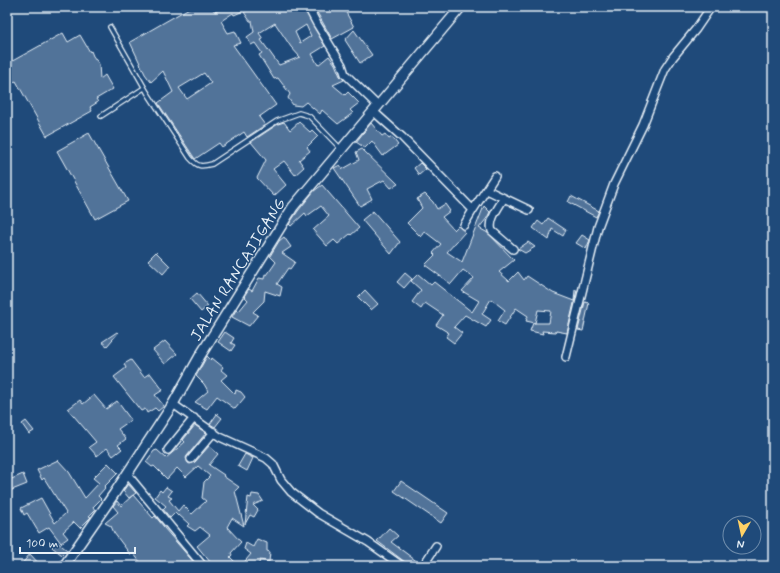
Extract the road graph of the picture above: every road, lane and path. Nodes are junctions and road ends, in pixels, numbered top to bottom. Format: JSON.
{"nodes":[{"id":1,"x":308,"y":7,"type":"edge"},
{"id":2,"x":461,"y":7,"type":"edge"},
{"id":3,"x":711,"y":7,"type":"edge"},
{"id":4,"x":110,"y":28,"type":"dead end"},
{"id":5,"x":144,"y":88,"type":"junction"},
{"id":6,"x":375,"y":108,"type":"junction"},
{"id":7,"x":101,"y":116,"type":"dead end"},
{"id":8,"x":342,"y":150,"type":"junction"},
{"id":9,"x":495,"y":176,"type":"dead end"},
{"id":10,"x":487,"y":190,"type":"junction"},
{"id":11,"x":504,"y":198,"type":"junction"},
{"id":12,"x":473,"y":210,"type":"junction"},
{"id":13,"x":528,"y":210,"type":"dead end"},
{"id":14,"x":464,"y":225,"type":"dead end"},
{"id":15,"x":513,"y":249,"type":"dead end"},
{"id":16,"x":566,"y":357,"type":"dead end"},
{"id":17,"x":173,"y":404,"type":"junction"},
{"id":18,"x":194,"y":418,"type":"junction"},
{"id":19,"x":214,"y":432,"type":"junction"},
{"id":20,"x":168,"y":450,"type":"dead end"},
{"id":21,"x":191,"y":459,"type":"dead end"},
{"id":22,"x":127,"y":474,"type":"junction"},
{"id":23,"x":436,"y":546,"type":"dead end"},
{"id":24,"x":64,"y":566,"type":"edge"},
{"id":25,"x":203,"y":566,"type":"edge"},
{"id":26,"x":402,"y":566,"type":"edge"},
{"id":27,"x":423,"y":566,"type":"edge"}],
"edges":[{"from":1,"to":6,"type":"street"},
{"from":2,"to":6,"type":"main road","name":"JALAN RANCAJIGANG"},
{"from":3,"to":16,"type":"street"},
{"from":4,"to":5,"type":"lane"},
{"from":5,"to":7,"type":"lane"},
{"from":5,"to":8,"type":"lane"},
{"from":6,"to":8,"type":"main road","name":"JALAN RANCAJIGANG"},
{"from":6,"to":12,"type":"street"},
{"from":8,"to":17,"type":"main road","name":"JALAN RANCAJIGANG"},
{"from":9,"to":10,"type":"street"},
{"from":10,"to":11,"type":"street"},
{"from":10,"to":12,"type":"street"},
{"from":11,"to":13,"type":"street"},
{"from":11,"to":15,"type":"street"},
{"from":12,"to":14,"type":"street"},
{"from":17,"to":18,"type":"street"},
{"from":17,"to":22,"type":"main road","name":"JALAN RANCAJIGANG"},
{"from":18,"to":19,"type":"street"},
{"from":18,"to":20,"type":"street"},
{"from":19,"to":21,"type":"street"},
{"from":19,"to":26,"type":"street"},
{"from":22,"to":24,"type":"main road","name":"JALAN RANCAJIGANG"},
{"from":22,"to":25,"type":"street"},
{"from":23,"to":27,"type":"street"}]}
